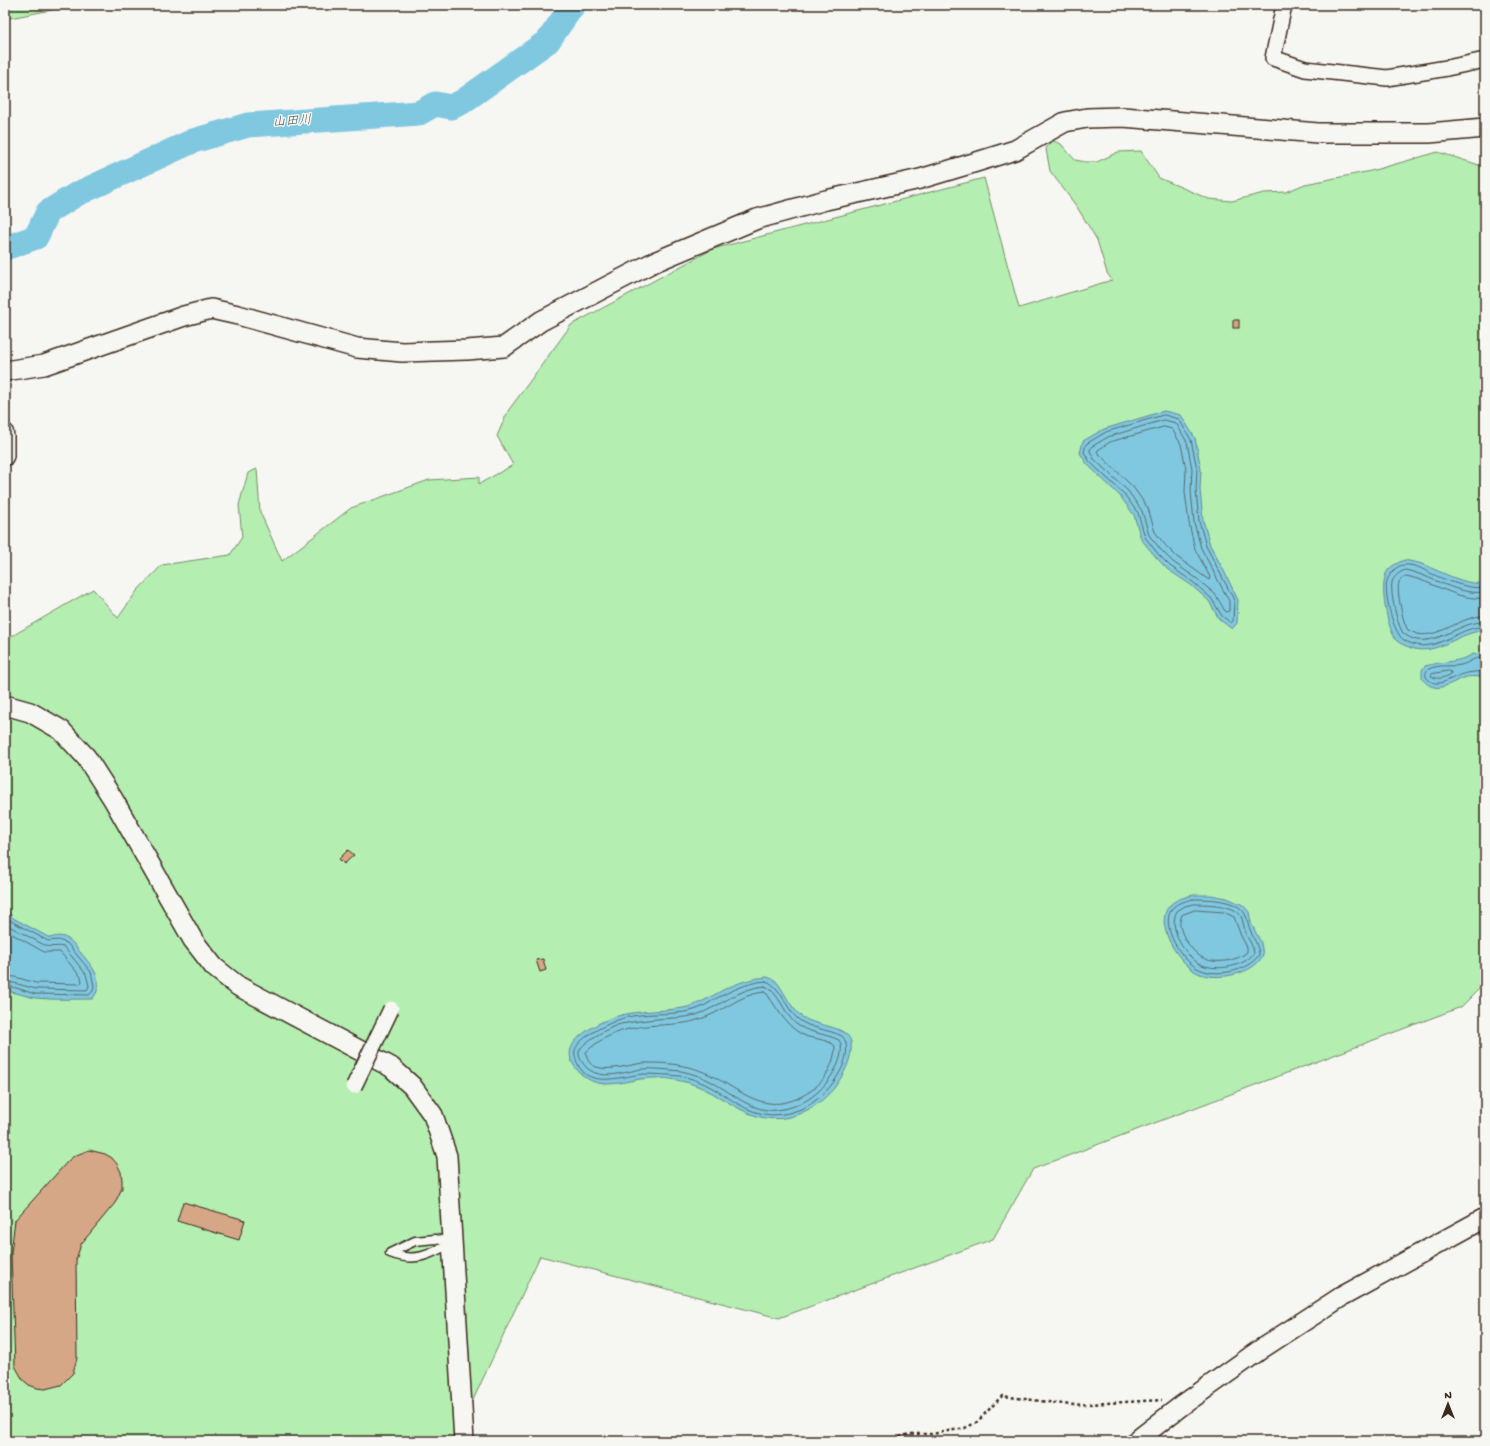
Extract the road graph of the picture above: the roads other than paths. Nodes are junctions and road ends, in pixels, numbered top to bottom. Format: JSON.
{"nodes":[{"id":1,"x":1284,"y":5,"type":"edge"},
{"id":2,"x":1485,"y":60,"type":"edge"},
{"id":3,"x":1485,"y":128,"type":"edge"},
{"id":4,"x":5,"y":371,"type":"edge"},
{"id":5,"x":5,"y":431,"type":"edge"},
{"id":6,"x":5,"y":458,"type":"edge"},
{"id":7,"x":5,"y":705,"type":"edge"},
{"id":8,"x":391,"y":1009,"type":"dead end"},
{"id":9,"x":354,"y":1086,"type":"dead end"},
{"id":10,"x":1485,"y":1218,"type":"edge"},
{"id":11,"x":453,"y":1242,"type":"junction"},
{"id":12,"x":464,"y":1441,"type":"edge"},
{"id":13,"x":1136,"y":1441,"type":"edge"}],
"edges":[{"from":1,"to":2,"type":"street"},
{"from":3,"to":4,"type":"street"},
{"from":5,"to":6,"type":"street"},
{"from":7,"to":11,"type":"street"},
{"from":8,"to":9,"type":"street","bridge":true},
{"from":10,"to":13,"type":"street"},
{"from":11,"to":11,"type":"lane"},
{"from":11,"to":12,"type":"street"}]}
